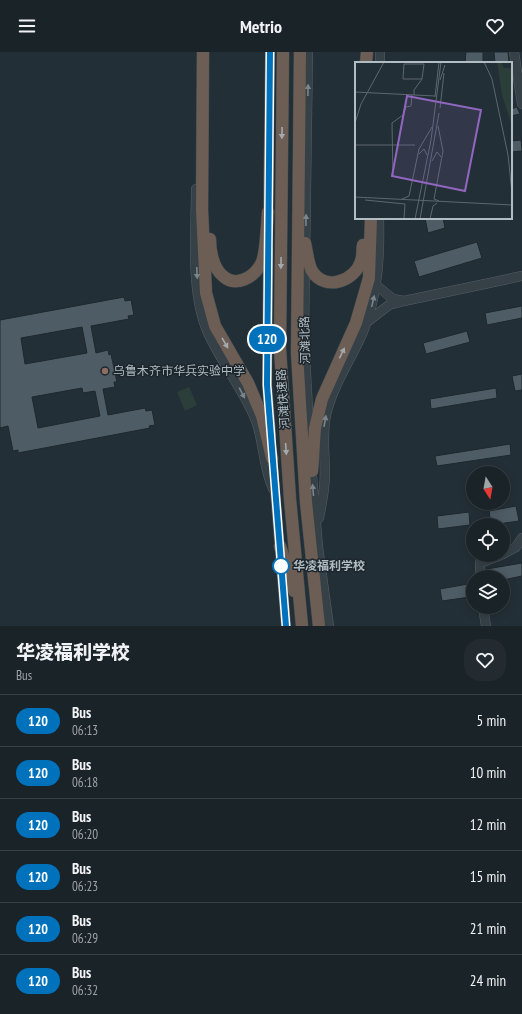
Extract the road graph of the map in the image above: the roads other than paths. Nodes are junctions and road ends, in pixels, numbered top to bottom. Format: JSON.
{"nodes":[{"id":1,"x":198,"y":52,"type":"edge"},
{"id":2,"x":203,"y":52,"type":"edge"},
{"id":3,"x":210,"y":52,"type":"edge"},
{"id":4,"x":270,"y":52,"type":"edge"},
{"id":5,"x":283,"y":52,"type":"edge"},
{"id":6,"x":300,"y":52,"type":"edge"},
{"id":7,"x":308,"y":52,"type":"edge"},
{"id":8,"x":367,"y":52,"type":"edge"},
{"id":9,"x":373,"y":52,"type":"edge"},
{"id":10,"x":514,"y":52,"type":"edge"},
{"id":11,"x":366,"y":62,"type":"edge"},
{"id":12,"x":372,"y":62,"type":"edge"},
{"id":13,"x":522,"y":104,"type":"edge"},
{"id":14,"x":205,"y":212,"type":"junction"},
{"id":15,"x":268,"y":212,"type":"junction"},
{"id":16,"x":363,"y":219,"type":"edge"},
{"id":17,"x":370,"y":219,"type":"edge"},
{"id":18,"x":379,"y":219,"type":"edge"},
{"id":19,"x":305,"y":243,"type":"junction"},
{"id":20,"x":522,"y":276,"type":"edge"},
{"id":21,"x":376,"y":285,"type":"junction"},
{"id":22,"x":404,"y":301,"type":"junction"},
{"id":23,"x":366,"y":323,"type":"junction"},
{"id":24,"x":272,"y":458,"type":"junction"},
{"id":25,"x":312,"y":471,"type":"junction"},
{"id":26,"x":275,"y":495,"type":"junction"},
{"id":27,"x":317,"y":530,"type":"junction"},
{"id":28,"x":522,"y":538,"type":"edge"},
{"id":29,"x":280,"y":546,"type":"junction"},
{"id":30,"x":318,"y":547,"type":"junction"},
{"id":31,"x":510,"y":550,"type":"edge"},
{"id":32,"x":484,"y":562,"type":"edge"},
{"id":33,"x":480,"y":570,"type":"edge"},
{"id":34,"x":484,"y":614,"type":"edge"},
{"id":35,"x":301,"y":620,"type":"edge"},
{"id":36,"x":286,"y":626,"type":"edge"},
{"id":37,"x":319,"y":626,"type":"edge"},
{"id":38,"x":329,"y":626,"type":"edge"},
{"id":39,"x":486,"y":626,"type":"edge"}],
"edges":[{"from":1,"to":26,"type":"street","one_way":true},
{"from":2,"to":14,"type":"highway"},
{"from":3,"to":14,"type":"highway"},
{"from":4,"to":15,"type":"street"},
{"from":5,"to":35,"type":"highway","name":"河滩快速路","one_way":true},
{"from":6,"to":37,"type":"highway","name":"河滩快速路"},
{"from":19,"to":7,"type":"street","name":"河滩北路","one_way":true},
{"from":8,"to":11,"type":"highway"},
{"from":9,"to":12,"type":"highway"},
{"from":10,"to":13,"type":"street"},
{"from":14,"to":15,"type":"highway"},
{"from":14,"to":24,"type":"highway","one_way":true},
{"from":15,"to":24,"type":"street"},
{"from":16,"to":19,"type":"highway"},
{"from":25,"to":17,"type":"highway","one_way":true},
{"from":18,"to":21,"type":"street"},
{"from":19,"to":25,"type":"street","name":"河滩北路"},
{"from":20,"to":22,"type":"street"},
{"from":21,"to":22,"type":"street"},
{"from":23,"to":21,"type":"street","one_way":true},
{"from":22,"to":23,"type":"street"},
{"from":27,"to":23,"type":"street","one_way":true},
{"from":24,"to":26,"type":"street"},
{"from":27,"to":25,"type":"street","name":"河滩北路","one_way":true},
{"from":26,"to":29,"type":"street"},
{"from":27,"to":30,"type":"street","name":"河滩北路"},
{"from":28,"to":31,"type":"street"},
{"from":29,"to":35,"type":"highway"},
{"from":29,"to":36,"type":"street"},
{"from":30,"to":37,"type":"highway"},
{"from":30,"to":38,"type":"street","name":"河滩北路"},
{"from":32,"to":33,"type":"street"},
{"from":34,"to":39,"type":"street"}]}
